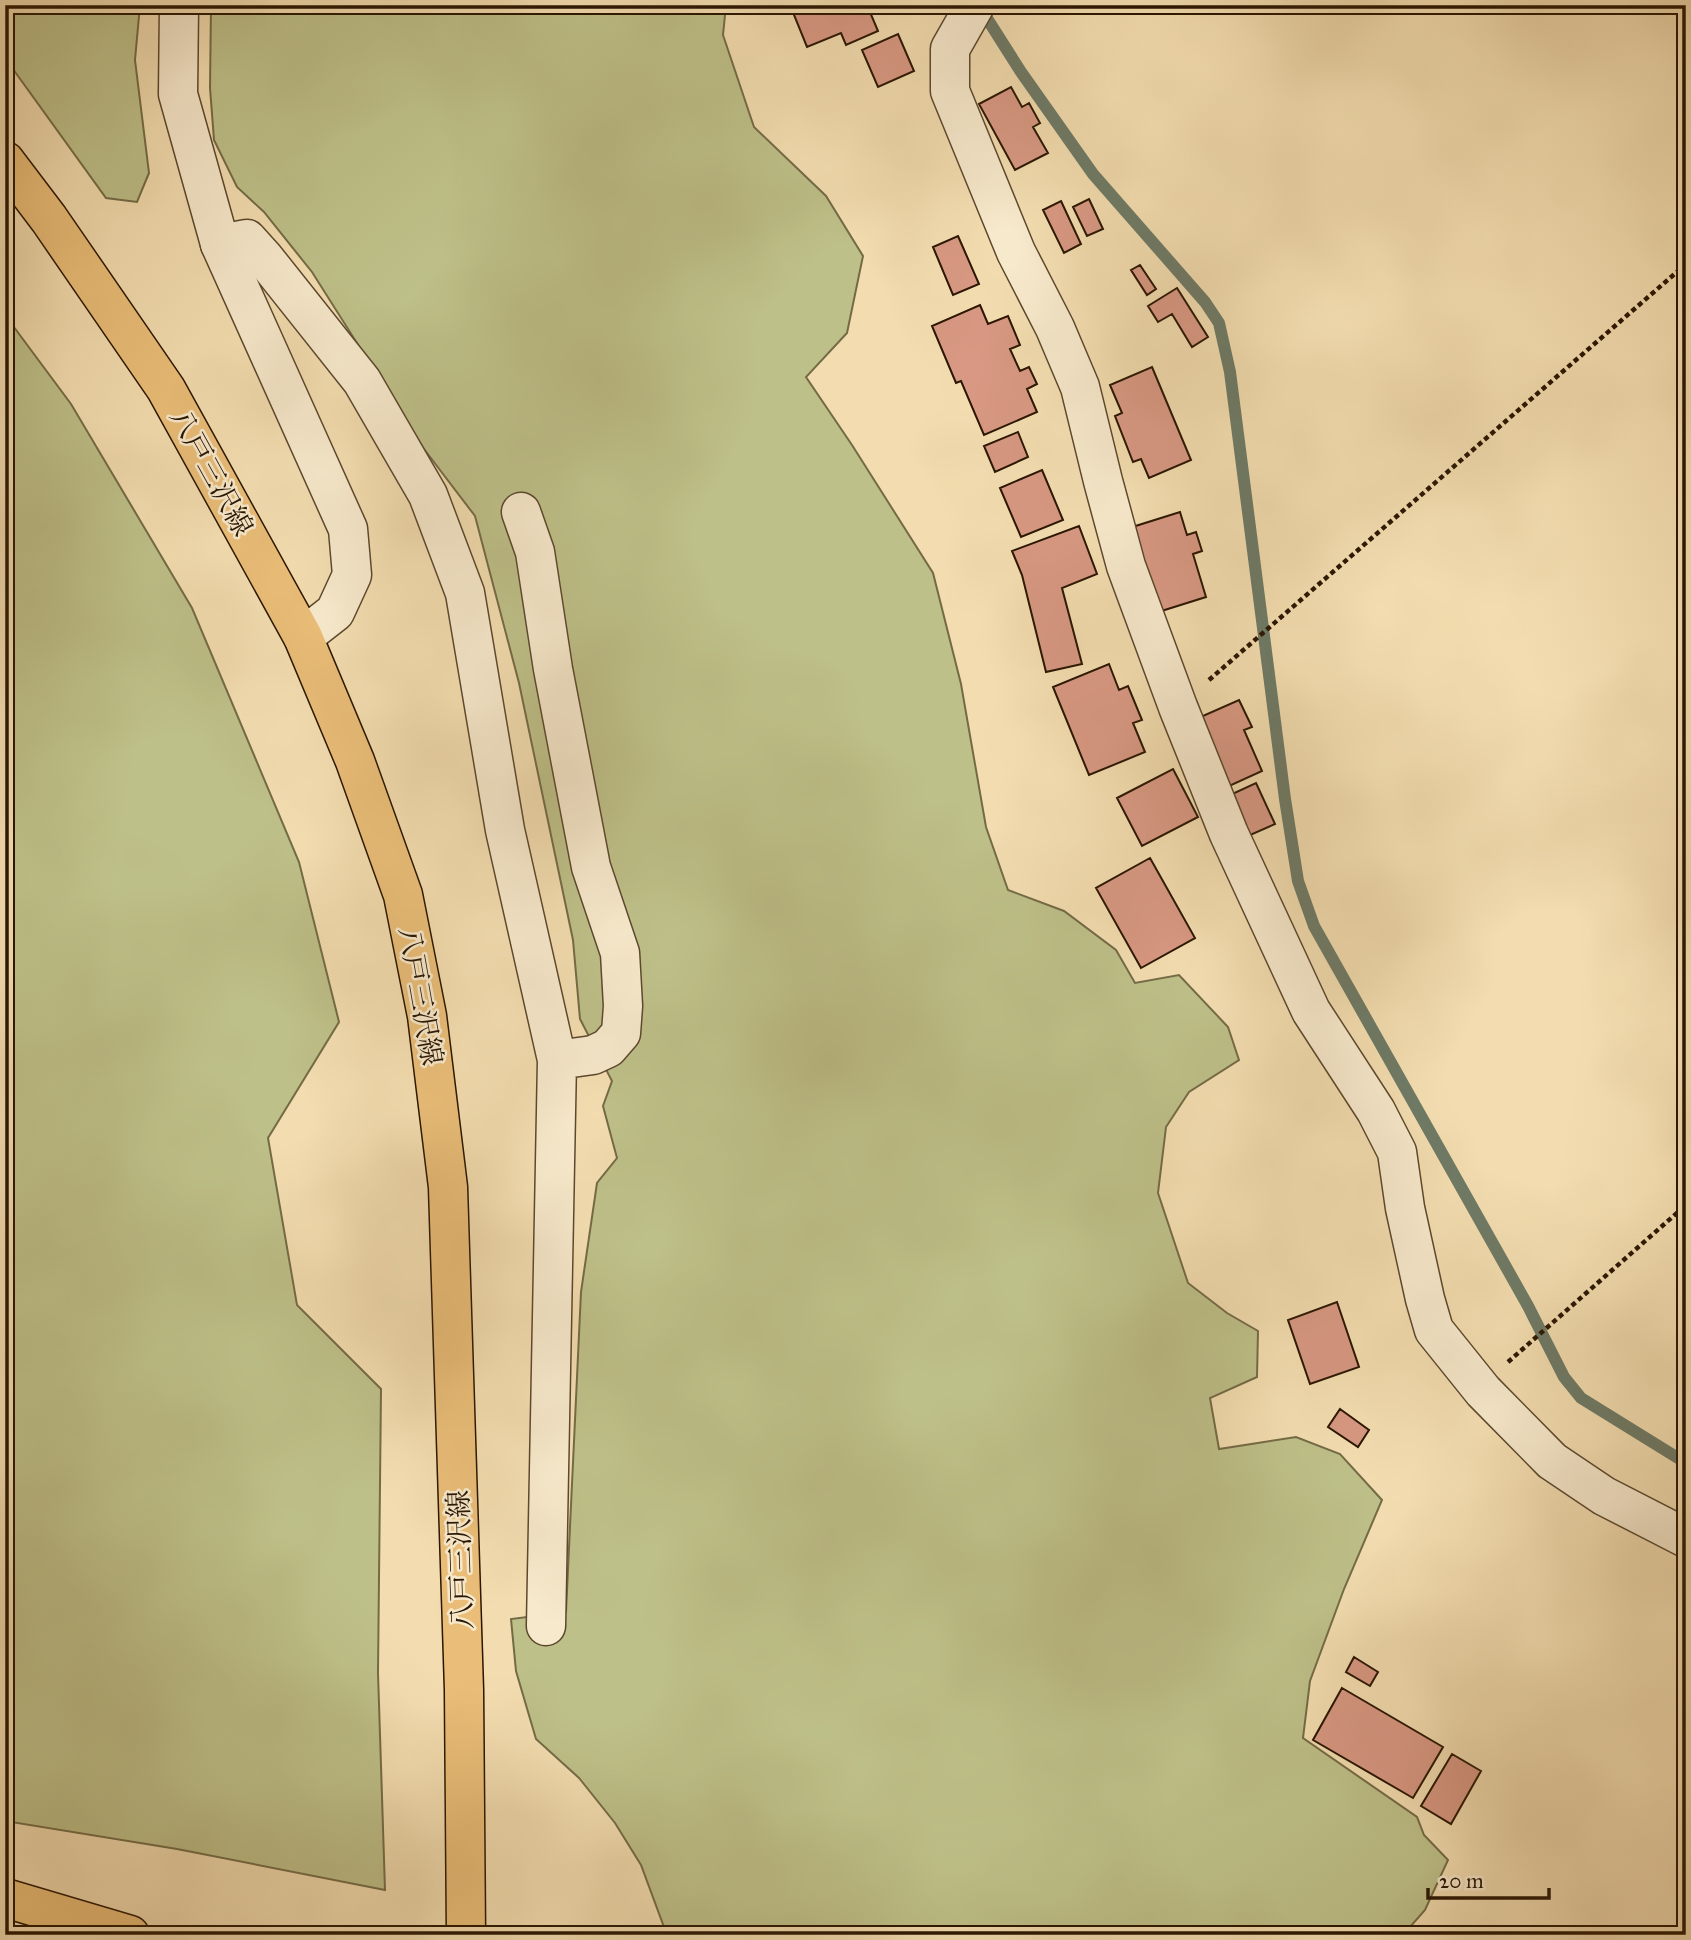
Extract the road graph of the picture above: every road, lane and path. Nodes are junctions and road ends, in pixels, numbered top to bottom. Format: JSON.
{"nodes":[{"id":1,"x":179,"y":5,"type":"edge"},
{"id":2,"x":975,"y":5,"type":"edge"},
{"id":3,"x":5,"y":161,"type":"edge"},
{"id":4,"x":220,"y":244,"type":"junction"},
{"id":5,"x":1686,"y":264,"type":"edge"},
{"id":6,"x":521,"y":512,"type":"dead end"},
{"id":7,"x":303,"y":637,"type":"junction"},
{"id":8,"x":1178,"y":707,"type":"junction"},
{"id":9,"x":557,"y":1060,"type":"junction"},
{"id":10,"x":1686,"y":1205,"type":"edge"},
{"id":11,"x":1483,"y":1391,"type":"junction"},
{"id":12,"x":1686,"y":1538,"type":"edge"},
{"id":13,"x":546,"y":1626,"type":"dead end"},
{"id":14,"x":5,"y":1898,"type":"edge"},
{"id":15,"x":130,"y":1935,"type":"edge"},
{"id":16,"x":466,"y":1935,"type":"edge"}],
"edges":[{"from":1,"to":4,"type":"street"},
{"from":2,"to":8,"type":"street"},
{"from":3,"to":7,"type":"main road","name":"八戸三沢線"},
{"from":4,"to":7,"type":"street"},
{"from":4,"to":9,"type":"street"},
{"from":5,"to":8,"type":"path"},
{"from":6,"to":9,"type":"street"},
{"from":7,"to":16,"type":"main road","name":"八戸三沢線"},
{"from":8,"to":11,"type":"street"},
{"from":9,"to":13,"type":"street"},
{"from":10,"to":11,"type":"path"},
{"from":11,"to":12,"type":"street"},
{"from":14,"to":15,"type":"main road"}]}
